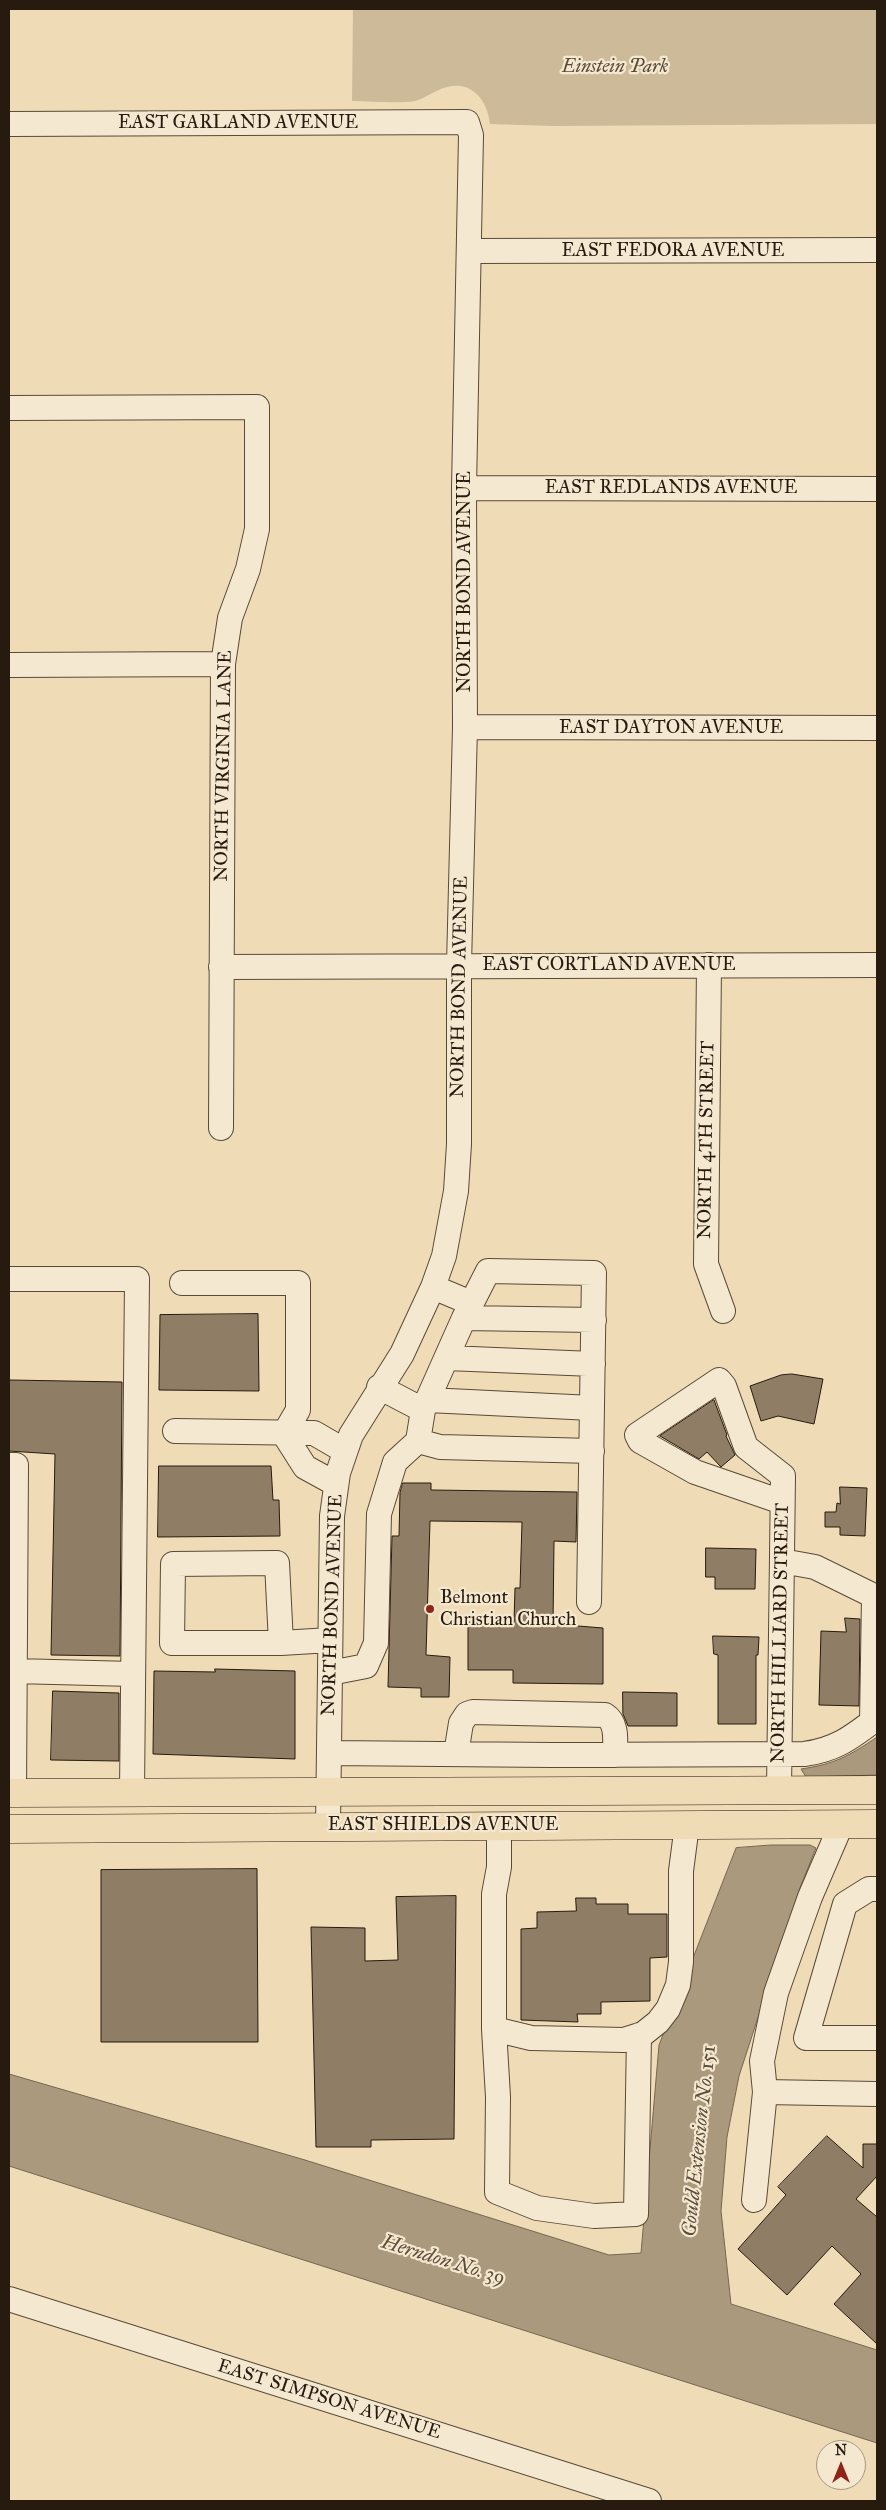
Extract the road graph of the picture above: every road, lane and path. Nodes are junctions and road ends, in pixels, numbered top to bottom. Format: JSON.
{"nodes":[{"id":1,"x":467,"y":122,"type":"joint"},
{"id":2,"x":9,"y":124,"type":"edge"},
{"id":3,"x":877,"y":250,"type":"edge"},
{"id":4,"x":469,"y":251,"type":"junction"},
{"id":5,"x":9,"y":408,"type":"edge"},
{"id":6,"x":464,"y":488,"type":"junction"},
{"id":7,"x":877,"y":489,"type":"edge"},
{"id":8,"x":9,"y":664,"type":"edge"},
{"id":9,"x":223,"y":664,"type":"junction"},
{"id":10,"x":465,"y":727,"type":"junction"},
{"id":11,"x":877,"y":728,"type":"edge"},
{"id":12,"x":877,"y":964,"type":"edge"},
{"id":13,"x":459,"y":965,"type":"junction"},
{"id":14,"x":709,"y":965,"type":"junction"},
{"id":15,"x":221,"y":967,"type":"junction"},
{"id":16,"x":221,"y":1128,"type":"dead end"},
{"id":17,"x":9,"y":1279,"type":"edge"},
{"id":18,"x":182,"y":1283,"type":"dead end"},
{"id":19,"x":433,"y":1287,"type":"junction"},
{"id":20,"x":468,"y":1310,"type":"junction"},
{"id":21,"x":723,"y":1311,"type":"dead end"},
{"id":22,"x":594,"y":1320,"type":"junction"},
{"id":23,"x":447,"y":1358,"type":"junction"},
{"id":24,"x":593,"y":1364,"type":"junction"},
{"id":25,"x":379,"y":1387,"type":"junction"},
{"id":26,"x":425,"y":1405,"type":"junction"},
{"id":27,"x":592,"y":1408,"type":"junction"},
{"id":28,"x":175,"y":1431,"type":"dead end"},
{"id":29,"x":284,"y":1434,"type":"junction"},
{"id":30,"x":418,"y":1441,"type":"junction"},
{"id":31,"x":345,"y":1451,"type":"junction"},
{"id":32,"x":592,"y":1451,"type":"junction"},
{"id":33,"x":9,"y":1465,"type":"edge"},
{"id":34,"x":336,"y":1484,"type":"junction"},
{"id":35,"x":782,"y":1502,"type":"junction"},
{"id":36,"x":782,"y":1561,"type":"junction"},
{"id":37,"x":589,"y":1602,"type":"dead end"},
{"id":38,"x":12,"y":1618,"type":"edge"},
{"id":39,"x":330,"y":1640,"type":"junction"},
{"id":40,"x":281,"y":1643,"type":"junction"},
{"id":41,"x":14,"y":1672,"type":"junction"},
{"id":42,"x":330,"y":1673,"type":"junction"},
{"id":43,"x":133,"y":1674,"type":"junction"},
{"id":44,"x":875,"y":1720,"type":"edge"},
{"id":45,"x":329,"y":1753,"type":"junction"},
{"id":46,"x":456,"y":1754,"type":"junction"},
{"id":47,"x":779,"y":1754,"type":"junction"},
{"id":48,"x":615,"y":1755,"type":"junction"},
{"id":49,"x":779,"y":1790,"type":"junction"},
{"id":50,"x":877,"y":1790,"type":"edge"},
{"id":51,"x":11,"y":1793,"type":"edge"},
{"id":52,"x":132,"y":1793,"type":"junction"},
{"id":53,"x":328,"y":1793,"type":"junction"},
{"id":54,"x":877,"y":1809,"type":"edge"},
{"id":55,"x":877,"y":1824,"type":"edge"},
{"id":56,"x":499,"y":1825,"type":"junction"},
{"id":57,"x":687,"y":1825,"type":"junction"},
{"id":58,"x":841,"y":1825,"type":"junction"},
{"id":59,"x":328,"y":1826,"type":"junction"},
{"id":60,"x":9,"y":1829,"type":"edge"},
{"id":61,"x":819,"y":1878,"type":"junction"},
{"id":62,"x":877,"y":1889,"type":"edge"},
{"id":63,"x":845,"y":1904,"type":"junction"},
{"id":64,"x":494,"y":2029,"type":"junction"},
{"id":65,"x":639,"y":2035,"type":"junction"},
{"id":66,"x":877,"y":2038,"type":"edge"},
{"id":67,"x":765,"y":2092,"type":"junction"},
{"id":68,"x":877,"y":2094,"type":"edge"},
{"id":69,"x":754,"y":2200,"type":"dead end"},
{"id":70,"x":9,"y":2299,"type":"edge"},
{"id":71,"x":602,"y":2494,"type":"edge"},
{"id":72,"x":649,"y":2501,"type":"edge"}],
"edges":[{"from":1,"to":2,"type":"street","name":"EAST GARLAND AVENUE"},
{"from":1,"to":4,"type":"street","name":"NORTH BOND AVENUE"},
{"from":3,"to":4,"type":"street","name":"EAST FEDORA AVENUE"},
{"from":4,"to":6,"type":"street","name":"NORTH BOND AVENUE"},
{"from":5,"to":9,"type":"street","name":"NORTH VIRGINIA LANE"},
{"from":6,"to":7,"type":"street","name":"EAST REDLANDS AVENUE"},
{"from":6,"to":10,"type":"street","name":"NORTH BOND AVENUE"},
{"from":8,"to":9,"type":"street"},
{"from":9,"to":15,"type":"street","name":"NORTH VIRGINIA LANE"},
{"from":10,"to":11,"type":"street","name":"EAST DAYTON AVENUE"},
{"from":10,"to":13,"type":"street","name":"NORTH BOND AVENUE"},
{"from":12,"to":14,"type":"street","name":"EAST CORTLAND AVENUE"},
{"from":13,"to":14,"type":"street","name":"EAST CORTLAND AVENUE"},
{"from":13,"to":15,"type":"street","name":"EAST CORTLAND AVENUE"},
{"from":13,"to":19,"type":"street","name":"NORTH BOND AVENUE"},
{"from":14,"to":21,"type":"street","name":"NORTH 4TH STREET"},
{"from":15,"to":16,"type":"street","name":"NORTH VIRGINIA LANE"},
{"from":17,"to":43,"type":"street"},
{"from":18,"to":29,"type":"street"},
{"from":19,"to":20,"type":"street"},
{"from":19,"to":25,"type":"street","name":"NORTH BOND AVENUE"},
{"from":20,"to":22,"type":"street"},
{"from":20,"to":22,"type":"street"},
{"from":20,"to":23,"type":"street"},
{"from":22,"to":24,"type":"street"},
{"from":23,"to":24,"type":"street"},
{"from":23,"to":26,"type":"street"},
{"from":24,"to":27,"type":"street"},
{"from":25,"to":26,"type":"street"},
{"from":25,"to":31,"type":"street","name":"NORTH BOND AVENUE"},
{"from":26,"to":27,"type":"street"},
{"from":26,"to":30,"type":"street"},
{"from":27,"to":32,"type":"street"},
{"from":28,"to":29,"type":"street"},
{"from":29,"to":31,"type":"street"},
{"from":29,"to":34,"type":"street"},
{"from":30,"to":32,"type":"street"},
{"from":30,"to":42,"type":"street"},
{"from":31,"to":34,"type":"street","name":"NORTH BOND AVENUE"},
{"from":32,"to":37,"type":"street"},
{"from":33,"to":38,"type":"street"},
{"from":34,"to":39,"type":"street","name":"NORTH BOND AVENUE"},
{"from":35,"to":35,"type":"street","name":"NORTH HILLIARD STREET"},
{"from":35,"to":36,"type":"street","name":"NORTH HILLIARD STREET"},
{"from":36,"to":44,"type":"street"},
{"from":36,"to":47,"type":"street","name":"NORTH HILLIARD STREET"},
{"from":38,"to":41,"type":"street"},
{"from":39,"to":40,"type":"street"},
{"from":39,"to":42,"type":"street","name":"NORTH BOND AVENUE"},
{"from":40,"to":40,"type":"street"},
{"from":41,"to":43,"type":"street"},
{"from":41,"to":51,"type":"street"},
{"from":42,"to":45,"type":"street","name":"NORTH BOND AVENUE"},
{"from":43,"to":52,"type":"street"},
{"from":44,"to":47,"type":"street"},
{"from":45,"to":46,"type":"street"},
{"from":45,"to":53,"type":"street","name":"NORTH BOND AVENUE"},
{"from":46,"to":48,"type":"street"},
{"from":46,"to":48,"type":"street"},
{"from":47,"to":48,"type":"street"},
{"from":47,"to":49,"type":"street","name":"NORTH HILLIARD STREET"},
{"from":49,"to":50,"type":"main road","name":"EAST SHIELDS AVENUE"},
{"from":49,"to":53,"type":"main road","name":"EAST SHIELDS AVENUE"},
{"from":49,"to":57,"type":"main road"},
{"from":51,"to":52,"type":"main road","name":"EAST SHIELDS AVENUE"},
{"from":52,"to":53,"type":"main road","name":"EAST SHIELDS AVENUE"},
{"from":53,"to":59,"type":"street","name":"NORTH BOND AVENUE"},
{"from":54,"to":58,"type":"main road"},
{"from":55,"to":58,"type":"main road","name":"EAST SHIELDS AVENUE"},
{"from":56,"to":57,"type":"main road","name":"EAST SHIELDS AVENUE"},
{"from":56,"to":59,"type":"main road","name":"EAST SHIELDS AVENUE"},
{"from":56,"to":64,"type":"street"},
{"from":57,"to":58,"type":"main road","name":"EAST SHIELDS AVENUE"},
{"from":57,"to":65,"type":"street"},
{"from":58,"to":61,"type":"street"},
{"from":59,"to":60,"type":"main road","name":"EAST SHIELDS AVENUE"},
{"from":61,"to":63,"type":"street"},
{"from":61,"to":67,"type":"street"},
{"from":62,"to":63,"type":"street"},
{"from":63,"to":66,"type":"street"},
{"from":64,"to":65,"type":"street"},
{"from":64,"to":65,"type":"street"},
{"from":67,"to":68,"type":"street"},
{"from":67,"to":69,"type":"street"},
{"from":70,"to":71,"type":"street","name":"EAST SIMPSON AVENUE"},
{"from":71,"to":72,"type":"street","name":"EAST SIMPSON AVENUE"}]}
